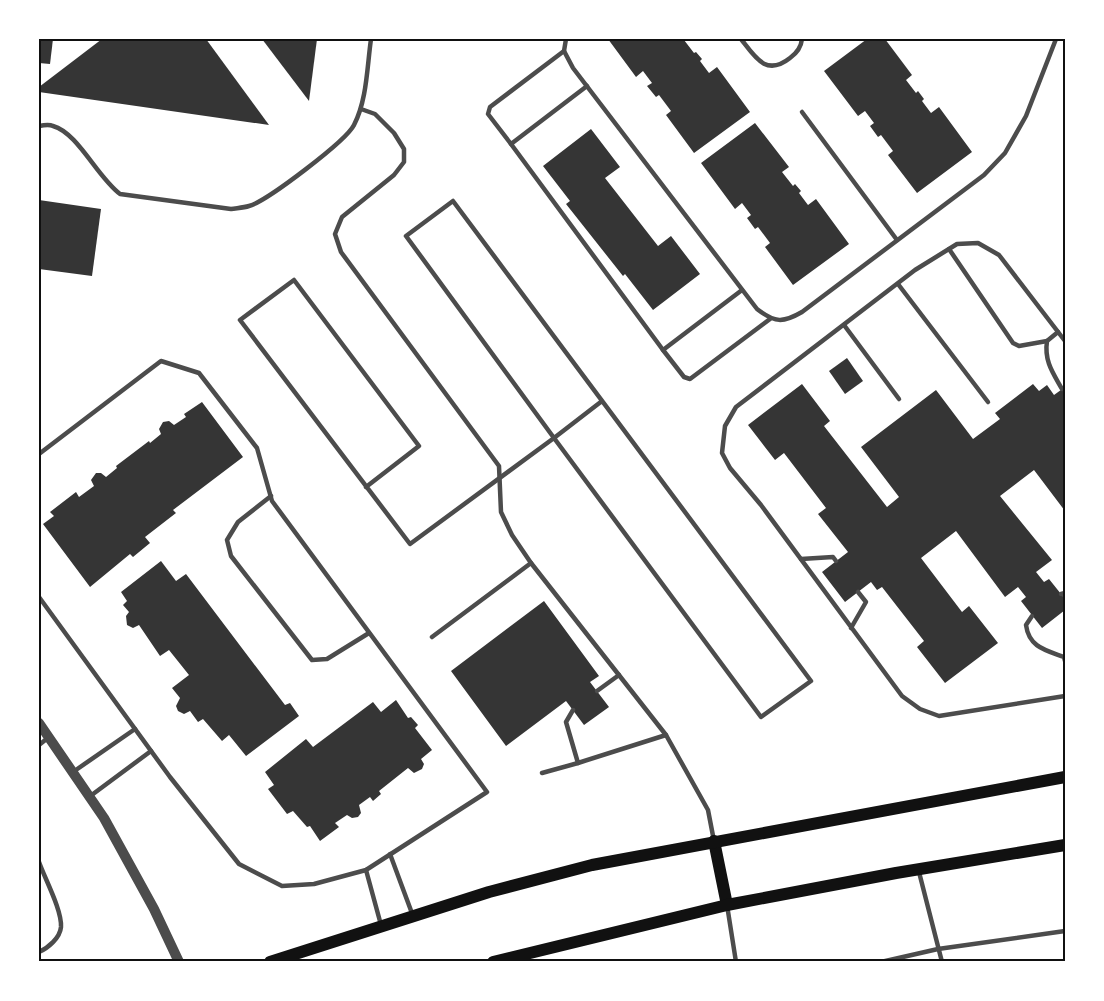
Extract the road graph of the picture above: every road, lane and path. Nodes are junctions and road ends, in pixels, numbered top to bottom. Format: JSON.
{"nodes":[{"id":1,"x":371,"y":39,"type":"edge"},
{"id":2,"x":566,"y":39,"type":"edge"},
{"id":3,"x":741,"y":39,"type":"edge"},
{"id":4,"x":802,"y":39,"type":"edge"},
{"id":5,"x":1056,"y":39,"type":"edge"},
{"id":6,"x":564,"y":51,"type":"junction"},
{"id":7,"x":587,"y":86,"type":"junction"},
{"id":8,"x":361,"y":109,"type":"junction"},
{"id":9,"x":802,"y":112,"type":"dead end"},
{"id":10,"x":39,"y":126,"type":"edge"},
{"id":11,"x":511,"y":144,"type":"junction"},
{"id":12,"x":897,"y":240,"type":"junction"},
{"id":13,"x":949,"y":249,"type":"junction"},
{"id":14,"x":898,"y":284,"type":"junction"},
{"id":15,"x":742,"y":290,"type":"junction"},
{"id":16,"x":770,"y":319,"type":"junction"},
{"id":17,"x":844,"y":325,"type":"junction"},
{"id":18,"x":1058,"y":332,"type":"junction"},
{"id":19,"x":1047,"y":342,"type":"junction"},
{"id":20,"x":1065,"y":342,"type":"edge"},
{"id":21,"x":663,"y":350,"type":"junction"},
{"id":22,"x":1062,"y":389,"type":"dead end"},
{"id":23,"x":899,"y":399,"type":"dead end"},
{"id":24,"x":602,"y":401,"type":"junction"},
{"id":25,"x":988,"y":402,"type":"dead end"},
{"id":26,"x":554,"y":438,"type":"junction"},
{"id":27,"x":39,"y":454,"type":"edge"},
{"id":28,"x":500,"y":478,"type":"junction"},
{"id":29,"x":366,"y":487,"type":"junction"},
{"id":30,"x":271,"y":496,"type":"junction"},
{"id":31,"x":801,"y":559,"type":"junction"},
{"id":32,"x":836,"y":561,"type":"dead end"},
{"id":33,"x":531,"y":563,"type":"junction"},
{"id":34,"x":858,"y":592,"type":"dead end"},
{"id":35,"x":39,"y":597,"type":"edge"},
{"id":36,"x":1032,"y":616,"type":"dead end"},
{"id":37,"x":852,"y":628,"type":"junction"},
{"id":38,"x":369,"y":633,"type":"junction"},
{"id":39,"x":432,"y":637,"type":"dead end"},
{"id":40,"x":1065,"y":661,"type":"edge"},
{"id":41,"x":619,"y":675,"type":"junction"},
{"id":42,"x":597,"y":691,"type":"dead end"},
{"id":43,"x":1065,"y":696,"type":"edge"},
{"id":44,"x":573,"y":710,"type":"dead end"},
{"id":45,"x":39,"y":723,"type":"edge"},
{"id":46,"x":135,"y":729,"type":"junction"},
{"id":47,"x":666,"y":735,"type":"junction"},
{"id":48,"x":49,"y":737,"type":"junction"},
{"id":49,"x":39,"y":745,"type":"edge"},
{"id":50,"x":151,"y":751,"type":"junction"},
{"id":51,"x":578,"y":763,"type":"junction"},
{"id":52,"x":73,"y":772,"type":"junction"},
{"id":53,"x":542,"y":772,"type":"dead end"},
{"id":54,"x":1065,"y":777,"type":"edge"},
{"id":55,"x":89,"y":796,"type":"junction"},
{"id":56,"x":714,"y":841,"type":"junction"},
{"id":57,"x":1065,"y":845,"type":"edge"},
{"id":58,"x":390,"y":854,"type":"junction"},
{"id":59,"x":39,"y":862,"type":"edge"},
{"id":60,"x":918,"y":869,"type":"junction"},
{"id":61,"x":366,"y":870,"type":"junction"},
{"id":62,"x":728,"y":905,"type":"junction"},
{"id":63,"x":413,"y":916,"type":"junction"},
{"id":64,"x":381,"y":926,"type":"junction"},
{"id":65,"x":1065,"y":931,"type":"edge"},
{"id":66,"x":938,"y":949,"type":"junction"},
{"id":67,"x":39,"y":952,"type":"edge"},
{"id":68,"x":179,"y":962,"type":"edge"},
{"id":69,"x":270,"y":962,"type":"edge"},
{"id":70,"x":495,"y":962,"type":"edge"},
{"id":71,"x":736,"y":962,"type":"edge"},
{"id":72,"x":881,"y":962,"type":"edge"},
{"id":73,"x":942,"y":962,"type":"edge"}],
"edges":[{"from":1,"to":8,"type":"lane"},
{"from":2,"to":6,"type":"lane"},
{"from":3,"to":4,"type":"lane"},
{"from":5,"to":12,"type":"lane"},
{"from":6,"to":7,"type":"lane"},
{"from":6,"to":11,"type":"lane"},
{"from":7,"to":11,"type":"lane"},
{"from":7,"to":15,"type":"lane"},
{"from":8,"to":10,"type":"lane"},
{"from":8,"to":28,"type":"lane"},
{"from":9,"to":12,"type":"lane"},
{"from":11,"to":21,"type":"lane"},
{"from":12,"to":16,"type":"lane"},
{"from":13,"to":14,"type":"lane"},
{"from":13,"to":18,"type":"lane"},
{"from":13,"to":19,"type":"lane"},
{"from":14,"to":17,"type":"lane"},
{"from":14,"to":25,"type":"lane"},
{"from":15,"to":16,"type":"lane"},
{"from":15,"to":21,"type":"lane"},
{"from":16,"to":21,"type":"lane"},
{"from":17,"to":23,"type":"lane"},
{"from":17,"to":31,"type":"lane"},
{"from":18,"to":19,"type":"lane"},
{"from":18,"to":20,"type":"lane"},
{"from":19,"to":22,"type":"lane"},
{"from":24,"to":26,"type":"lane"},
{"from":24,"to":26,"type":"lane"},
{"from":24,"to":26,"type":"lane"},
{"from":26,"to":28,"type":"lane"},
{"from":27,"to":30,"type":"lane"},
{"from":28,"to":29,"type":"lane"},
{"from":28,"to":33,"type":"lane"},
{"from":29,"to":29,"type":"lane"},
{"from":30,"to":38,"type":"lane"},
{"from":30,"to":38,"type":"lane"},
{"from":31,"to":32,"type":"lane"},
{"from":31,"to":37,"type":"lane"},
{"from":33,"to":39,"type":"lane"},
{"from":33,"to":41,"type":"lane"},
{"from":34,"to":37,"type":"lane"},
{"from":35,"to":46,"type":"lane"},
{"from":36,"to":40,"type":"lane"},
{"from":37,"to":43,"type":"lane"},
{"from":38,"to":58,"type":"lane"},
{"from":41,"to":42,"type":"lane"},
{"from":41,"to":47,"type":"lane"},
{"from":44,"to":51,"type":"lane"},
{"from":45,"to":48,"type":"street"},
{"from":46,"to":50,"type":"lane"},
{"from":46,"to":52,"type":"lane"},
{"from":47,"to":51,"type":"lane"},
{"from":47,"to":56,"type":"lane"},
{"from":48,"to":49,"type":"lane"},
{"from":48,"to":52,"type":"street"},
{"from":50,"to":55,"type":"lane"},
{"from":50,"to":61,"type":"lane"},
{"from":51,"to":53,"type":"lane"},
{"from":52,"to":55,"type":"street"},
{"from":54,"to":56,"type":"main road"},
{"from":55,"to":68,"type":"street"},
{"from":56,"to":62,"type":"main road"},
{"from":56,"to":63,"type":"main road"},
{"from":57,"to":60,"type":"main road"},
{"from":58,"to":61,"type":"lane"},
{"from":58,"to":63,"type":"lane"},
{"from":59,"to":67,"type":"lane"},
{"from":60,"to":62,"type":"main road"},
{"from":60,"to":66,"type":"lane"},
{"from":61,"to":64,"type":"lane"},
{"from":62,"to":70,"type":"main road"},
{"from":62,"to":71,"type":"lane"},
{"from":63,"to":64,"type":"main road"},
{"from":64,"to":69,"type":"main road"},
{"from":65,"to":66,"type":"lane"},
{"from":66,"to":72,"type":"lane"},
{"from":66,"to":73,"type":"lane"}]}
